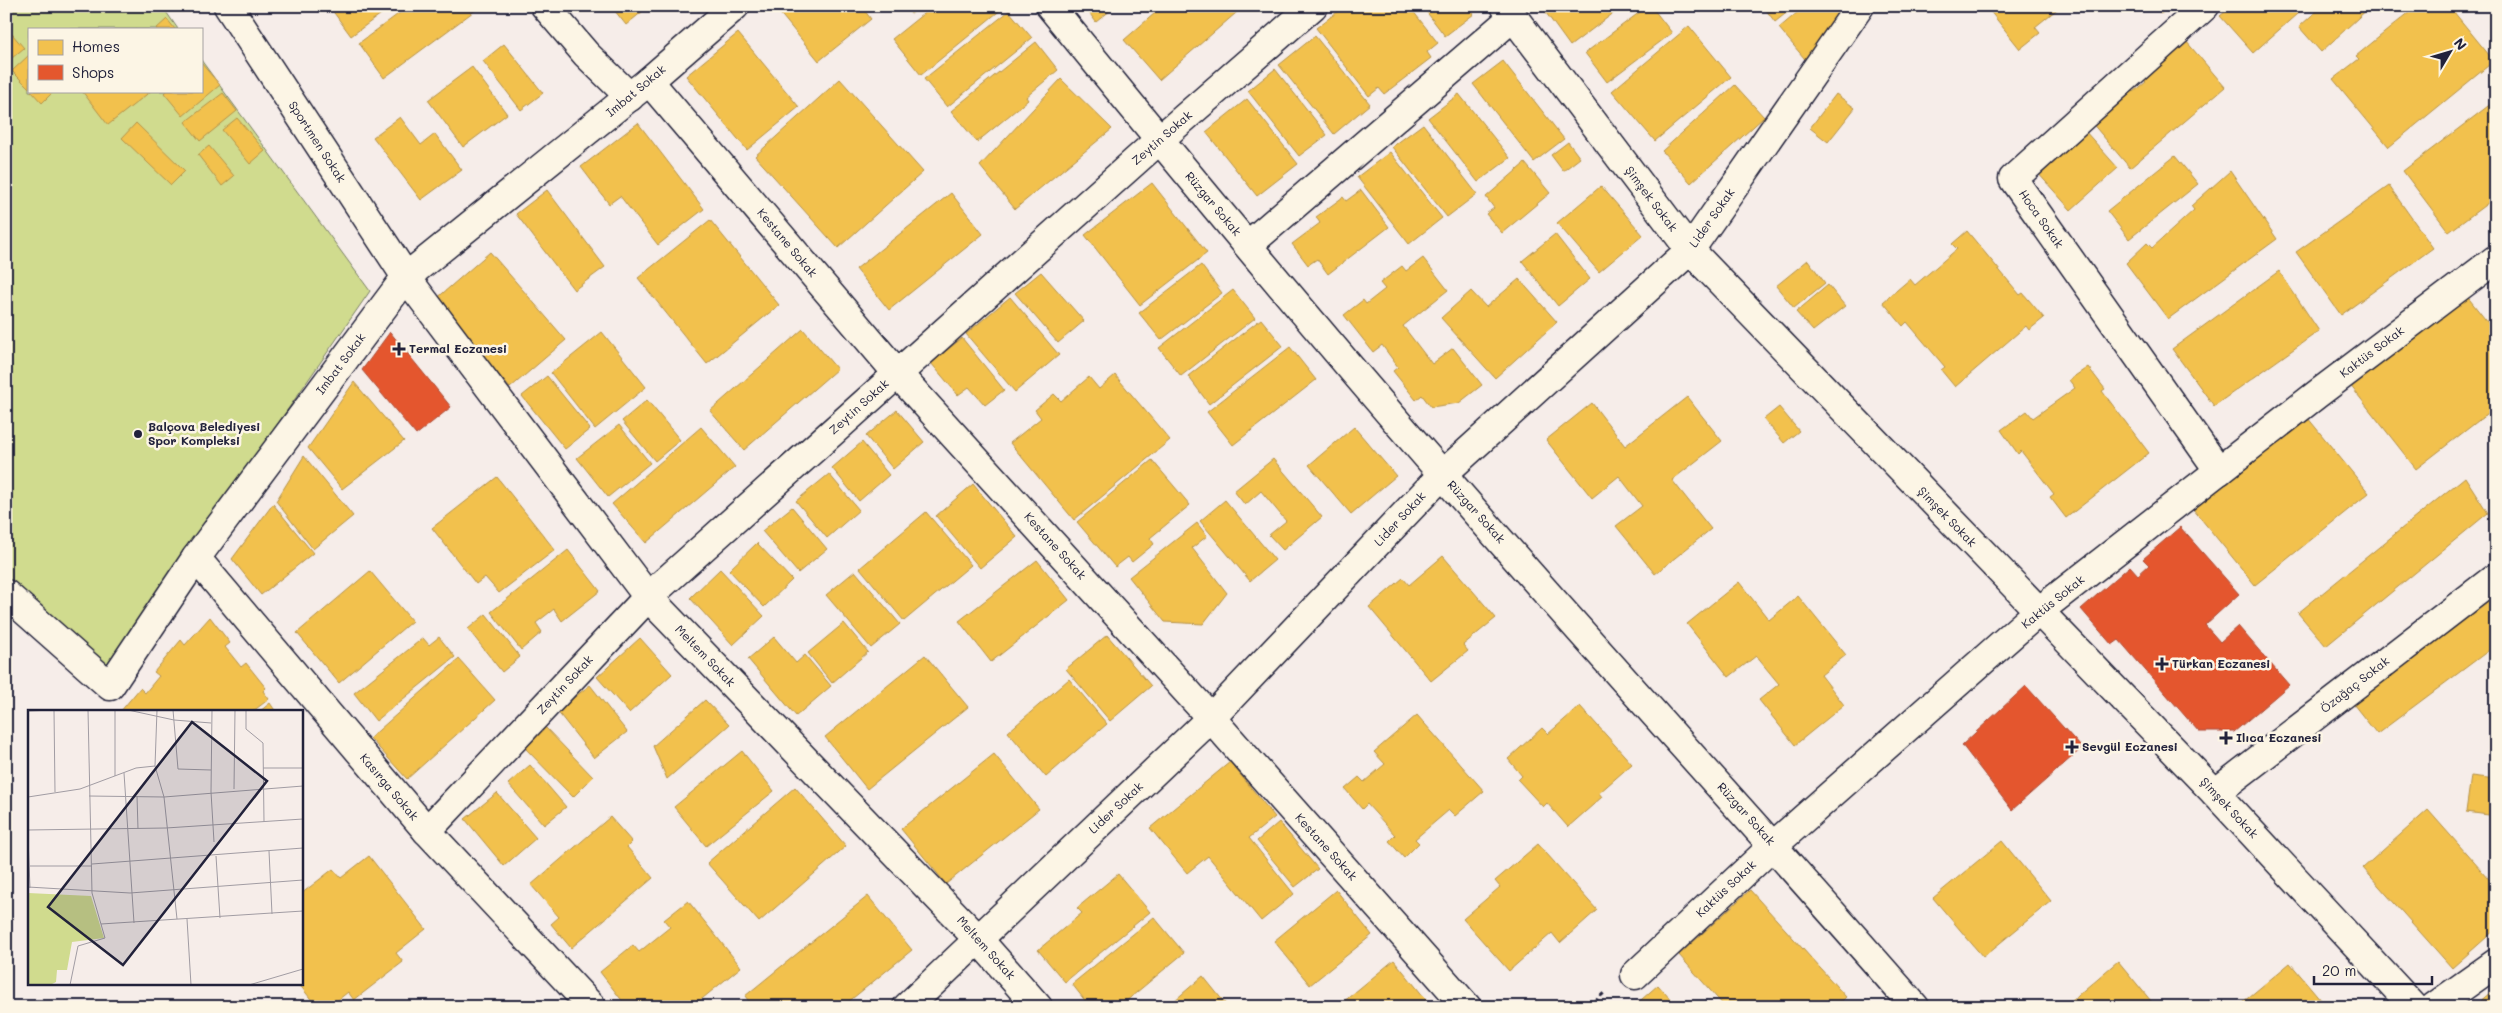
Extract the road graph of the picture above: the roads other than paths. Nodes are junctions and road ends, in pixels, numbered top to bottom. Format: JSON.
{"nodes":[{"id":1,"x":228,"y":6,"type":"edge"},
{"id":2,"x":545,"y":6,"type":"edge"},
{"id":3,"x":735,"y":6,"type":"edge"},
{"id":4,"x":1050,"y":6,"type":"edge"},
{"id":5,"x":1313,"y":6,"type":"edge"},
{"id":6,"x":1860,"y":6,"type":"edge"},
{"id":7,"x":2205,"y":6,"type":"edge"},
{"id":8,"x":1509,"y":11,"type":"edge"},
{"id":9,"x":639,"y":89,"type":"junction"},
{"id":10,"x":1159,"y":140,"type":"junction"},
{"id":11,"x":1248,"y":245,"type":"junction"},
{"id":12,"x":1690,"y":250,"type":"junction"},
{"id":13,"x":2496,"y":259,"type":"edge"},
{"id":14,"x":406,"y":277,"type":"junction"},
{"id":15,"x":897,"y":373,"type":"junction"},
{"id":16,"x":2219,"y":471,"type":"junction"},
{"id":17,"x":1442,"y":475,"type":"junction"},
{"id":18,"x":196,"y":558,"type":"junction"},
{"id":19,"x":2496,"y":577,"type":"edge"},
{"id":20,"x":6,"y":594,"type":"edge"},
{"id":21,"x":648,"y":597,"type":"junction"},
{"id":22,"x":2039,"y":611,"type":"junction"},
{"id":23,"x":1211,"y":718,"type":"junction"},
{"id":24,"x":2215,"y":793,"type":"junction"},
{"id":25,"x":427,"y":831,"type":"junction"},
{"id":26,"x":1774,"y":845,"type":"junction"},
{"id":27,"x":978,"y":939,"type":"junction"},
{"id":28,"x":2496,"y":962,"type":"edge"},
{"id":29,"x":1635,"y":975,"type":"dead end"},
{"id":30,"x":592,"y":1007,"type":"edge"},
{"id":31,"x":907,"y":1007,"type":"edge"},
{"id":32,"x":1038,"y":1007,"type":"edge"},
{"id":33,"x":1467,"y":1007,"type":"edge"},
{"id":34,"x":1915,"y":1007,"type":"edge"},
{"id":35,"x":2414,"y":1007,"type":"edge"},
{"id":36,"x":2434,"y":1007,"type":"edge"}],
"edges":[{"from":1,"to":14,"type":"street","name":"Sportmen Sokak"},
{"from":2,"to":9,"type":"street","name":"Kestane Sokak"},
{"from":3,"to":9,"type":"street","name":"Imbat Sokak"},
{"from":4,"to":10,"type":"street","name":"Rüzgar Sokak"},
{"from":5,"to":10,"type":"street","name":"Zeytin Sokak"},
{"from":6,"to":12,"type":"street","name":"Lider Sokak"},
{"from":7,"to":16,"type":"street","name":"Hoca Sokak"},
{"from":8,"to":11,"type":"street"},
{"from":8,"to":12,"type":"street","name":"Şimşek Sokak"},
{"from":9,"to":14,"type":"street","name":"Imbat Sokak"},
{"from":9,"to":15,"type":"street","name":"Kestane Sokak"},
{"from":10,"to":11,"type":"street","name":"Rüzgar Sokak"},
{"from":10,"to":15,"type":"street","name":"Zeytin Sokak"},
{"from":11,"to":17,"type":"street","name":"Rüzgar Sokak"},
{"from":12,"to":17,"type":"street","name":"Lider Sokak"},
{"from":12,"to":22,"type":"street","name":"Şimşek Sokak"},
{"from":13,"to":16,"type":"street","name":"Kaktüs Sokak"},
{"from":14,"to":18,"type":"street","name":"Imbat Sokak"},
{"from":14,"to":21,"type":"street","name":"Meltem Sokak"},
{"from":15,"to":21,"type":"street","name":"Zeytin Sokak"},
{"from":15,"to":23,"type":"street","name":"Kestane Sokak"},
{"from":16,"to":22,"type":"street","name":"Kaktüs Sokak"},
{"from":17,"to":23,"type":"street","name":"Lider Sokak"},
{"from":17,"to":26,"type":"street","name":"Rüzgar Sokak"},
{"from":18,"to":20,"type":"street","name":"Imbat Sokak"},
{"from":18,"to":25,"type":"street","name":"Kasırga Sokak"},
{"from":19,"to":24,"type":"street","name":"Özağaç Sokak"},
{"from":21,"to":25,"type":"street","name":"Zeytin Sokak"},
{"from":21,"to":27,"type":"street","name":"Meltem Sokak"},
{"from":22,"to":24,"type":"street","name":"Şimşek Sokak"},
{"from":22,"to":26,"type":"street","name":"Kaktüs Sokak"},
{"from":23,"to":27,"type":"street","name":"Lider Sokak"},
{"from":23,"to":33,"type":"street","name":"Kestane Sokak"},
{"from":24,"to":35,"type":"street","name":"Şimşek Sokak"},
{"from":25,"to":30,"type":"street","name":"Kasırga Sokak"},
{"from":26,"to":29,"type":"street","name":"Kaktüs Sokak"},
{"from":26,"to":34,"type":"street","name":"Rüzgar Sokak"},
{"from":27,"to":31,"type":"street","name":"Lider Sokak"},
{"from":27,"to":32,"type":"street","name":"Meltem Sokak"},
{"from":28,"to":36,"type":"street"}]}
